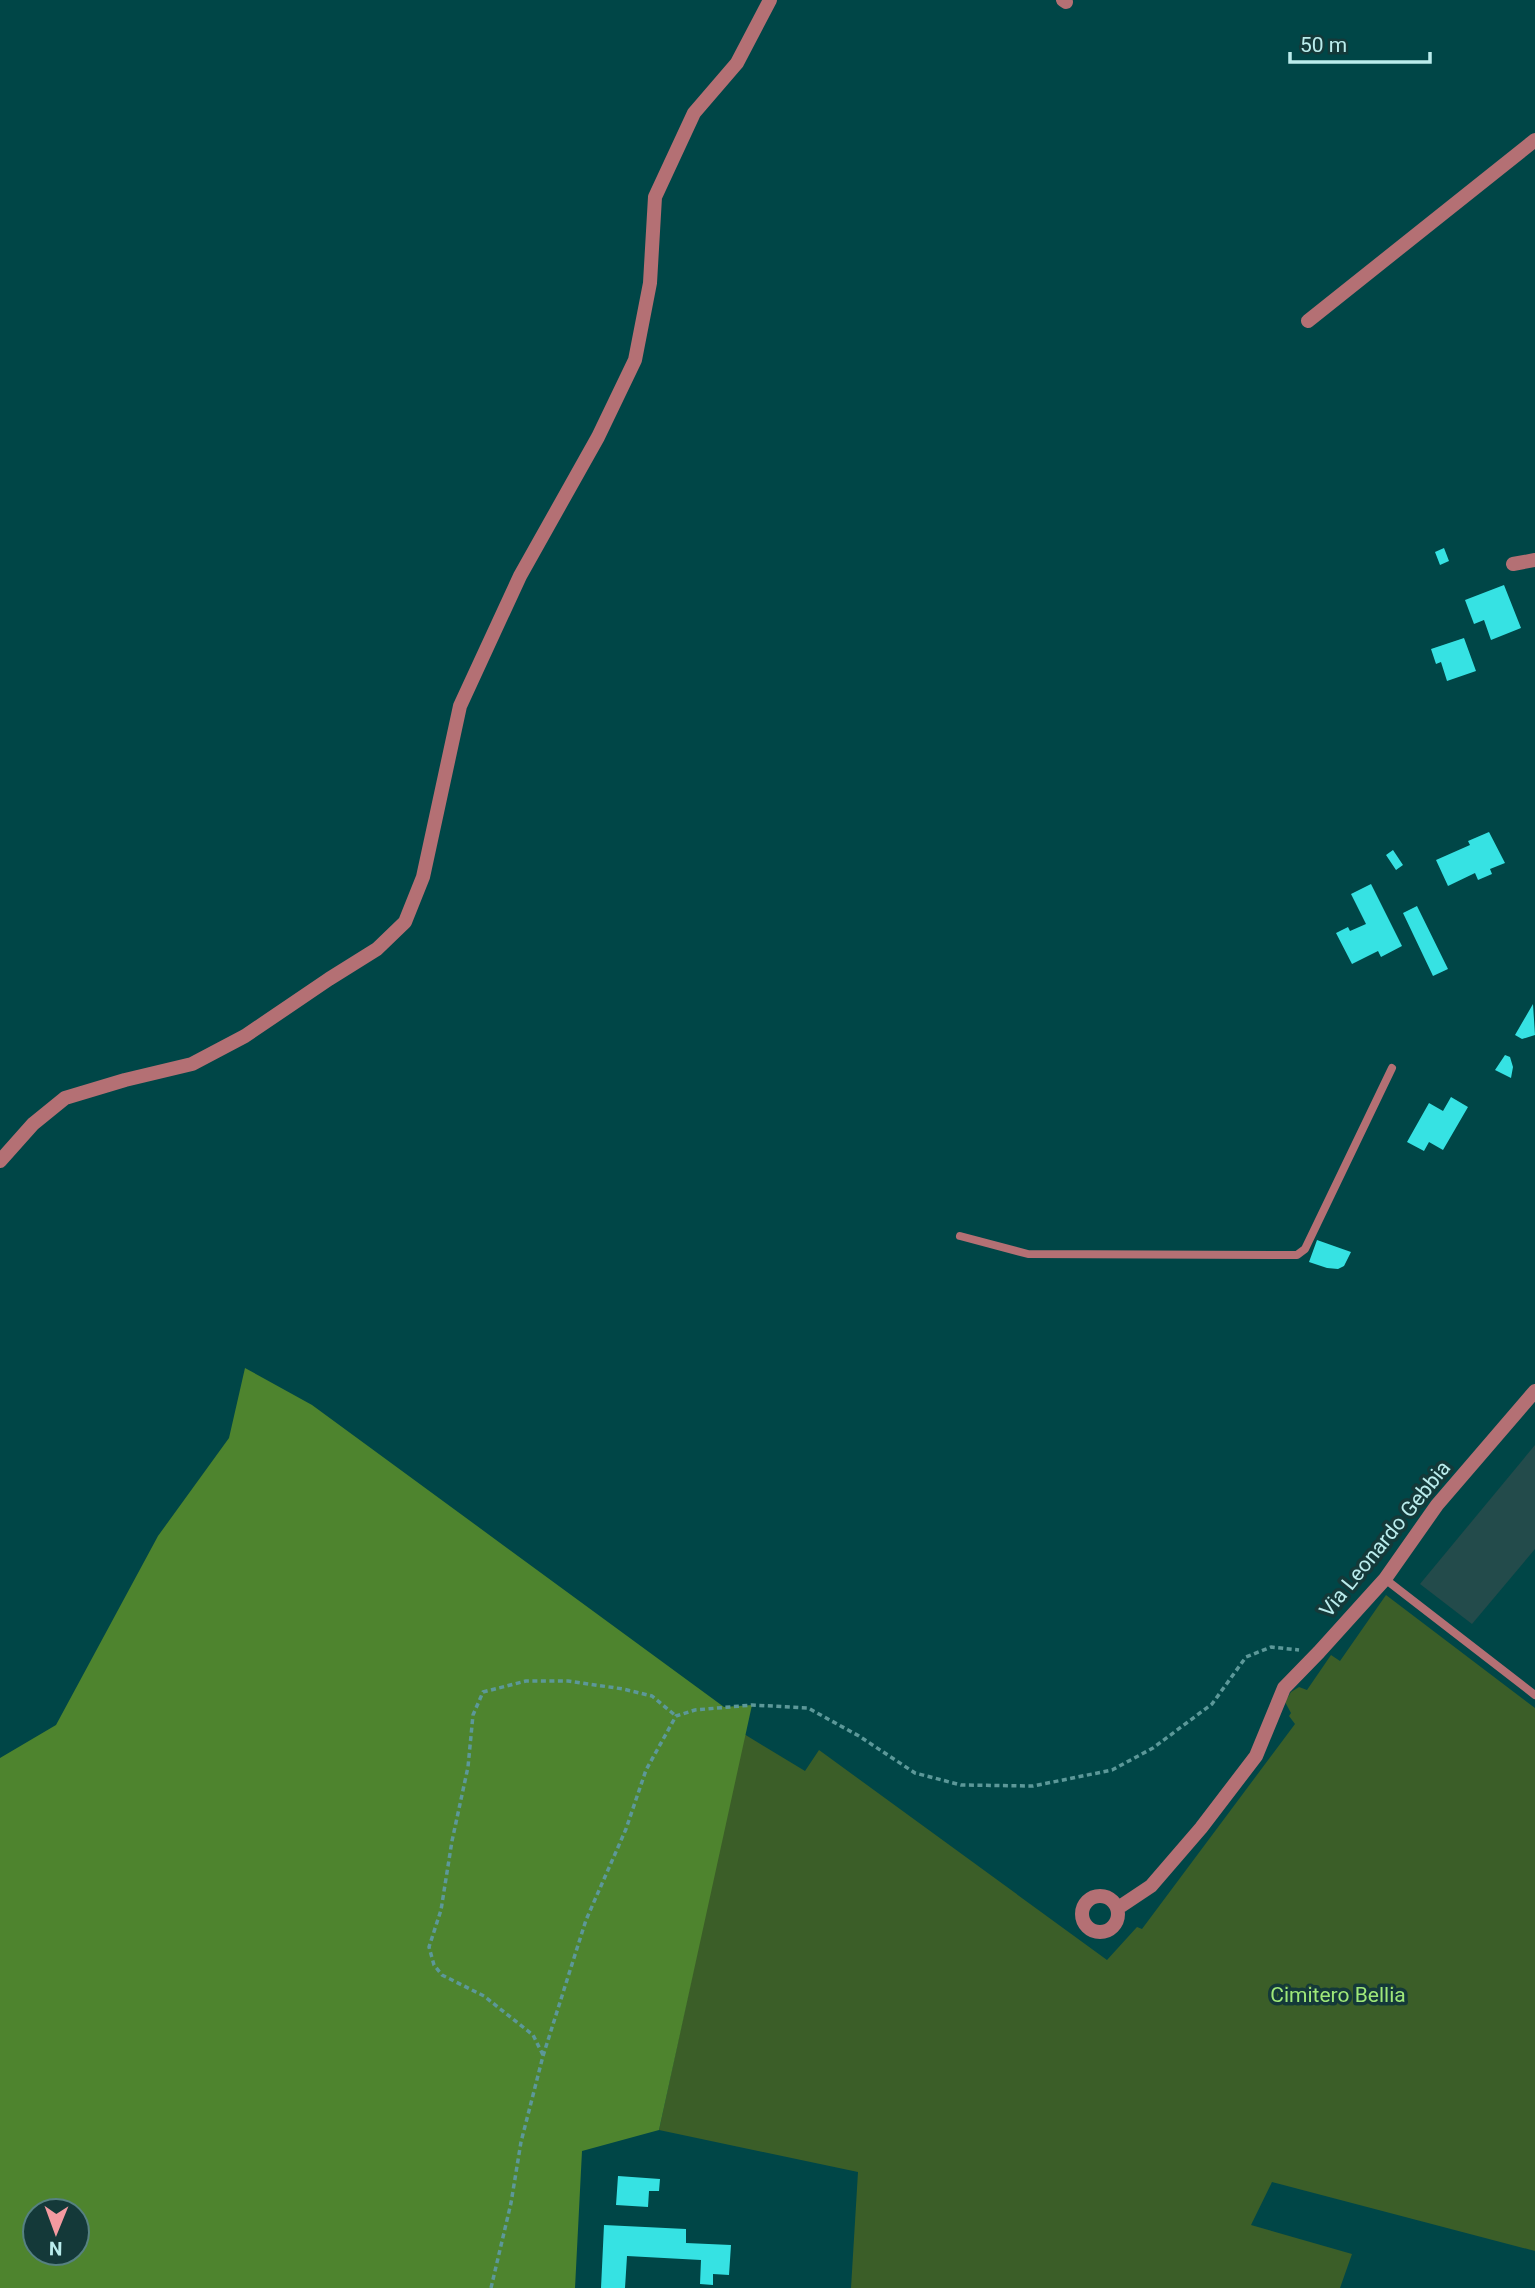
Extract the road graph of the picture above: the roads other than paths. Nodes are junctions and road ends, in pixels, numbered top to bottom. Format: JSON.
{"nodes":[{"id":1,"x":770,"y":0,"type":"edge"},
{"id":2,"x":1535,"y":140,"type":"edge"},
{"id":3,"x":1308,"y":321,"type":"dead end"},
{"id":4,"x":1535,"y":560,"type":"edge"},
{"id":5,"x":1513,"y":565,"type":"dead end"},
{"id":6,"x":1392,"y":1068,"type":"dead end"},
{"id":7,"x":0,"y":1161,"type":"edge"},
{"id":8,"x":960,"y":1236,"type":"dead end"},
{"id":9,"x":1535,"y":1391,"type":"edge"},
{"id":10,"x":1385,"y":1579,"type":"junction"},
{"id":11,"x":1535,"y":1695,"type":"edge"},
{"id":12,"x":1118,"y":1908,"type":"dead end"}],
"edges":[{"from":1,"to":7,"type":"street"},
{"from":2,"to":3,"type":"street"},
{"from":4,"to":5,"type":"street"},
{"from":6,"to":8,"type":"lane"},
{"from":9,"to":10,"type":"street","name":"Via Leonardo Gebbia"},
{"from":10,"to":11,"type":"lane"},
{"from":10,"to":12,"type":"street","name":"Via Leonardo Gebbia"}]}
